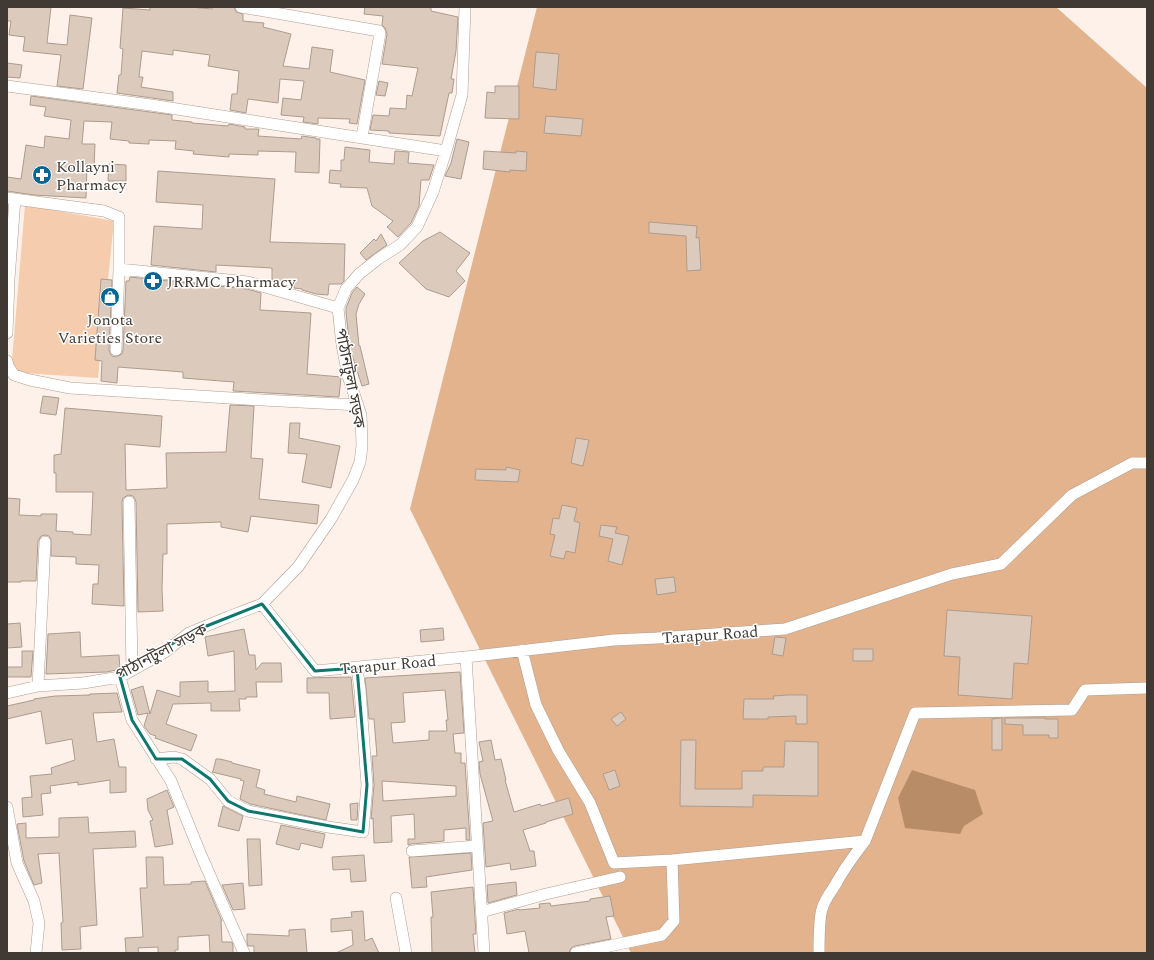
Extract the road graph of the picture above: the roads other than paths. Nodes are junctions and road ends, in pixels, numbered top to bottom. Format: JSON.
{"nodes":[{"id":1,"x":241,"y":7,"type":"edge"},
{"id":2,"x":465,"y":7,"type":"edge"},
{"id":3,"x":7,"y":86,"type":"edge"},
{"id":4,"x":362,"y":138,"type":"junction"},
{"id":5,"x":446,"y":151,"type":"junction"},
{"id":6,"x":11,"y":198,"type":"edge"},
{"id":7,"x":118,"y":269,"type":"junction"},
{"id":8,"x":338,"y":308,"type":"junction"},
{"id":9,"x":7,"y":332,"type":"edge"},
{"id":10,"x":116,"y":350,"type":"dead end"},
{"id":11,"x":7,"y":362,"type":"edge"},
{"id":12,"x":358,"y":405,"type":"junction"},
{"id":13,"x":1147,"y":463,"type":"edge"},
{"id":14,"x":129,"y":502,"type":"dead end"},
{"id":15,"x":45,"y":542,"type":"dead end"},
{"id":16,"x":262,"y":604,"type":"junction"},
{"id":17,"x":522,"y":650,"type":"junction"},
{"id":18,"x":466,"y":657,"type":"junction"},
{"id":19,"x":357,"y":668,"type":"junction"},
{"id":20,"x":132,"y":670,"type":"junction"},
{"id":21,"x":120,"y":677,"type":"junction"},
{"id":22,"x":38,"y":686,"type":"junction"},
{"id":23,"x":1147,"y":688,"type":"edge"},
{"id":24,"x":7,"y":693,"type":"edge"},
{"id":25,"x":156,"y":759,"type":"junction"},
{"id":26,"x":7,"y":807,"type":"edge"},
{"id":27,"x":866,"y":841,"type":"junction"},
{"id":28,"x":478,"y":846,"type":"junction"},
{"id":29,"x":412,"y":851,"type":"dead end"},
{"id":30,"x":672,"y":860,"type":"junction"},
{"id":31,"x":620,"y":877,"type":"dead end"},
{"id":32,"x":396,"y":898,"type":"dead end"},
{"id":33,"x":481,"y":912,"type":"junction"},
{"id":34,"x":36,"y":953,"type":"edge"},
{"id":35,"x":244,"y":953,"type":"edge"},
{"id":36,"x":406,"y":953,"type":"edge"},
{"id":37,"x":484,"y":953,"type":"edge"},
{"id":38,"x":576,"y":953,"type":"edge"},
{"id":39,"x":820,"y":953,"type":"edge"}],
"edges":[{"from":1,"to":4,"type":"street"},
{"from":2,"to":5,"type":"street","name":"পাঠানটুলা সড়ক"},
{"from":3,"to":4,"type":"street"},
{"from":4,"to":5,"type":"street"},
{"from":5,"to":8,"type":"street","name":"পাঠানটুলা সড়ক"},
{"from":6,"to":7,"type":"street"},
{"from":6,"to":9,"type":"street"},
{"from":7,"to":8,"type":"street"},
{"from":7,"to":10,"type":"street"},
{"from":8,"to":12,"type":"street","name":"পাঠানটুলা সড়ক"},
{"from":11,"to":12,"type":"street"},
{"from":12,"to":16,"type":"street","name":"পাঠানটুলা সড়ক"},
{"from":13,"to":17,"type":"street","name":"Tarapur Road"},
{"from":14,"to":20,"type":"street"},
{"from":15,"to":22,"type":"street"},
{"from":16,"to":19,"type":"street","name":"Tarapur Road"},
{"from":16,"to":20,"type":"street","name":"পাঠানটুলা সড়ক"},
{"from":17,"to":18,"type":"street","name":"Tarapur Road"},
{"from":17,"to":30,"type":"street"},
{"from":18,"to":19,"type":"street","name":"Tarapur Road"},
{"from":18,"to":28,"type":"street"},
{"from":19,"to":25,"type":"street"},
{"from":20,"to":21,"type":"street","name":"পাঠানটুলা সড়ক"},
{"from":21,"to":22,"type":"street","name":"পাঠানটুলা সড়ক"},
{"from":21,"to":25,"type":"street"},
{"from":22,"to":24,"type":"street","name":"পাঠানটুলা সড়ক"},
{"from":23,"to":27,"type":"street"},
{"from":25,"to":35,"type":"street"},
{"from":26,"to":34,"type":"street"},
{"from":27,"to":30,"type":"street"},
{"from":27,"to":39,"type":"street"},
{"from":28,"to":29,"type":"street"},
{"from":28,"to":33,"type":"street"},
{"from":30,"to":38,"type":"street"},
{"from":31,"to":33,"type":"street"},
{"from":32,"to":36,"type":"street"},
{"from":33,"to":37,"type":"street"}]}
